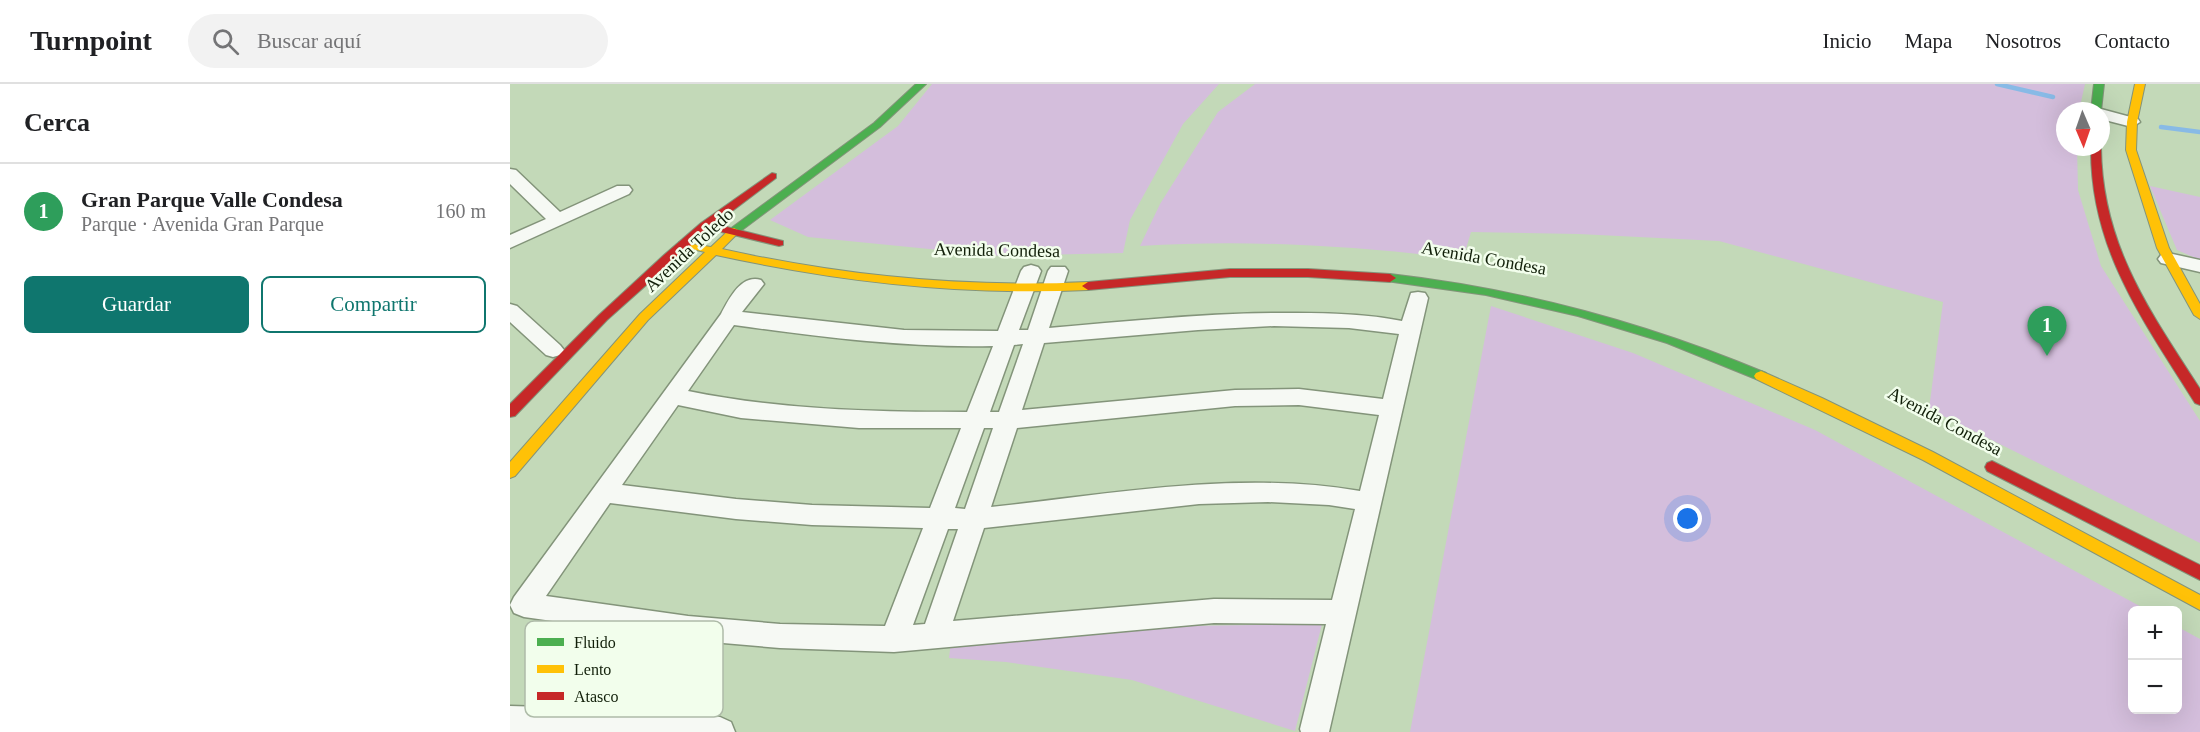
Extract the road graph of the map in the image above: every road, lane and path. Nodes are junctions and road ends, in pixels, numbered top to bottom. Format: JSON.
{"nodes":[{"id":1,"x":921,"y":84,"type":"edge"},
{"id":2,"x":2099,"y":84,"type":"edge"},
{"id":3,"x":2140,"y":84,"type":"edge"},
{"id":4,"x":2097,"y":102,"type":"edge"},
{"id":5,"x":2110,"y":116,"type":"edge"},
{"id":6,"x":2132,"y":122,"type":"junction"},
{"id":7,"x":2096,"y":156,"type":"edge"},
{"id":8,"x":784,"y":168,"type":"dead end"},
{"id":9,"x":510,"y":174,"type":"edge"},
{"id":10,"x":623,"y":190,"type":"dead end"},
{"id":11,"x":558,"y":220,"type":"junction"},
{"id":12,"x":705,"y":225,"type":"junction"},
{"id":13,"x":732,"y":232,"type":"junction"},
{"id":14,"x":510,"y":243,"type":"edge"},
{"id":15,"x":683,"y":244,"type":"junction"},
{"id":16,"x":795,"y":248,"type":"dead end"},
{"id":17,"x":712,"y":251,"type":"junction"},
{"id":18,"x":2169,"y":259,"type":"junction"},
{"id":19,"x":2200,"y":266,"type":"edge"},
{"id":20,"x":1025,"y":276,"type":"junction"},
{"id":21,"x":1060,"y":276,"type":"junction"},
{"id":22,"x":2190,"y":283,"type":"edge"},
{"id":23,"x":754,"y":284,"type":"dead end"},
{"id":24,"x":1418,"y":298,"type":"dead end"},
{"id":25,"x":2200,"y":315,"type":"edge"},
{"id":26,"x":729,"y":317,"type":"junction"},
{"id":27,"x":514,"y":321,"type":"edge"},
{"id":28,"x":1410,"y":330,"type":"junction"},
{"id":29,"x":1037,"y":336,"type":"junction"},
{"id":30,"x":1006,"y":338,"type":"junction"},
{"id":31,"x":553,"y":350,"type":"dead end"},
{"id":32,"x":673,"y":396,"type":"junction"},
{"id":33,"x":2200,"y":400,"type":"edge"},
{"id":34,"x":1391,"y":408,"type":"junction"},
{"id":35,"x":510,"y":412,"type":"edge"},
{"id":36,"x":976,"y":420,"type":"junction"},
{"id":37,"x":1008,"y":420,"type":"junction"},
{"id":38,"x":1981,"y":461,"type":"dead end"},
{"id":39,"x":510,"y":471,"type":"edge"},
{"id":40,"x":604,"y":493,"type":"junction"},
{"id":41,"x":1369,"y":502,"type":"junction"},
{"id":42,"x":939,"y":518,"type":"junction"},
{"id":43,"x":975,"y":519,"type":"junction"},
{"id":44,"x":2200,"y":573,"type":"edge"},
{"id":45,"x":2200,"y":603,"type":"edge"},
{"id":46,"x":1343,"y":612,"type":"junction"},
{"id":47,"x":638,"y":621,"type":"edge"},
{"id":48,"x":723,"y":631,"type":"edge"},
{"id":49,"x":936,"y":635,"type":"junction"},
{"id":50,"x":894,"y":639,"type":"junction"},
{"id":51,"x":510,"y":720,"type":"edge"},
{"id":52,"x":1314,"y":729,"type":"dead end"},
{"id":53,"x":720,"y":732,"type":"edge"}],
"edges":[{"from":1,"to":13,"type":"street","name":"Avenida Toledo"},
{"from":2,"to":4,"type":"street"},
{"from":3,"to":6,"type":"street"},
{"from":5,"to":6,"type":"street"},
{"from":6,"to":18,"type":"street"},
{"from":7,"to":33,"type":"street"},
{"from":8,"to":12,"type":"street","name":"Avenida Toledo"},
{"from":9,"to":11,"type":"street"},
{"from":10,"to":11,"type":"street"},
{"from":11,"to":14,"type":"street"},
{"from":12,"to":13,"type":"street"},
{"from":12,"to":15,"type":"street","name":"Avenida Toledo"},
{"from":13,"to":16,"type":"street"},
{"from":13,"to":17,"type":"street","name":"Avenida Toledo"},
{"from":15,"to":17,"type":"street","name":"Avenida Condesa"},
{"from":15,"to":35,"type":"street","name":"Avenida Toledo"},
{"from":17,"to":20,"type":"street","name":"Avenida Condesa"},
{"from":17,"to":39,"type":"street","name":"Avenida Toledo"},
{"from":18,"to":19,"type":"street"},
{"from":18,"to":22,"type":"street"},
{"from":20,"to":21,"type":"street","name":"Avenida Condesa"},
{"from":20,"to":30,"type":"street"},
{"from":21,"to":29,"type":"street"},
{"from":21,"to":45,"type":"street","name":"Avenida Condesa"},
{"from":22,"to":25,"type":"street"},
{"from":23,"to":26,"type":"street"},
{"from":24,"to":28,"type":"street"},
{"from":26,"to":30,"type":"street"},
{"from":26,"to":32,"type":"street"},
{"from":27,"to":31,"type":"street"},
{"from":28,"to":29,"type":"street"},
{"from":28,"to":34,"type":"street"},
{"from":29,"to":30,"type":"street"},
{"from":29,"to":37,"type":"street"},
{"from":30,"to":36,"type":"street"},
{"from":32,"to":36,"type":"street"},
{"from":32,"to":40,"type":"street"},
{"from":34,"to":37,"type":"street"},
{"from":34,"to":41,"type":"street"},
{"from":36,"to":37,"type":"street"},
{"from":36,"to":42,"type":"street"},
{"from":37,"to":43,"type":"street"},
{"from":38,"to":44,"type":"street","name":"Avenida Condesa"},
{"from":40,"to":42,"type":"street"},
{"from":40,"to":47,"type":"street"},
{"from":41,"to":43,"type":"street"},
{"from":41,"to":46,"type":"street"},
{"from":42,"to":43,"type":"street"},
{"from":42,"to":50,"type":"street"},
{"from":43,"to":49,"type":"street"},
{"from":46,"to":49,"type":"street"},
{"from":46,"to":52,"type":"street"},
{"from":48,"to":50,"type":"street"},
{"from":49,"to":50,"type":"street"},
{"from":51,"to":53,"type":"street"}]}
